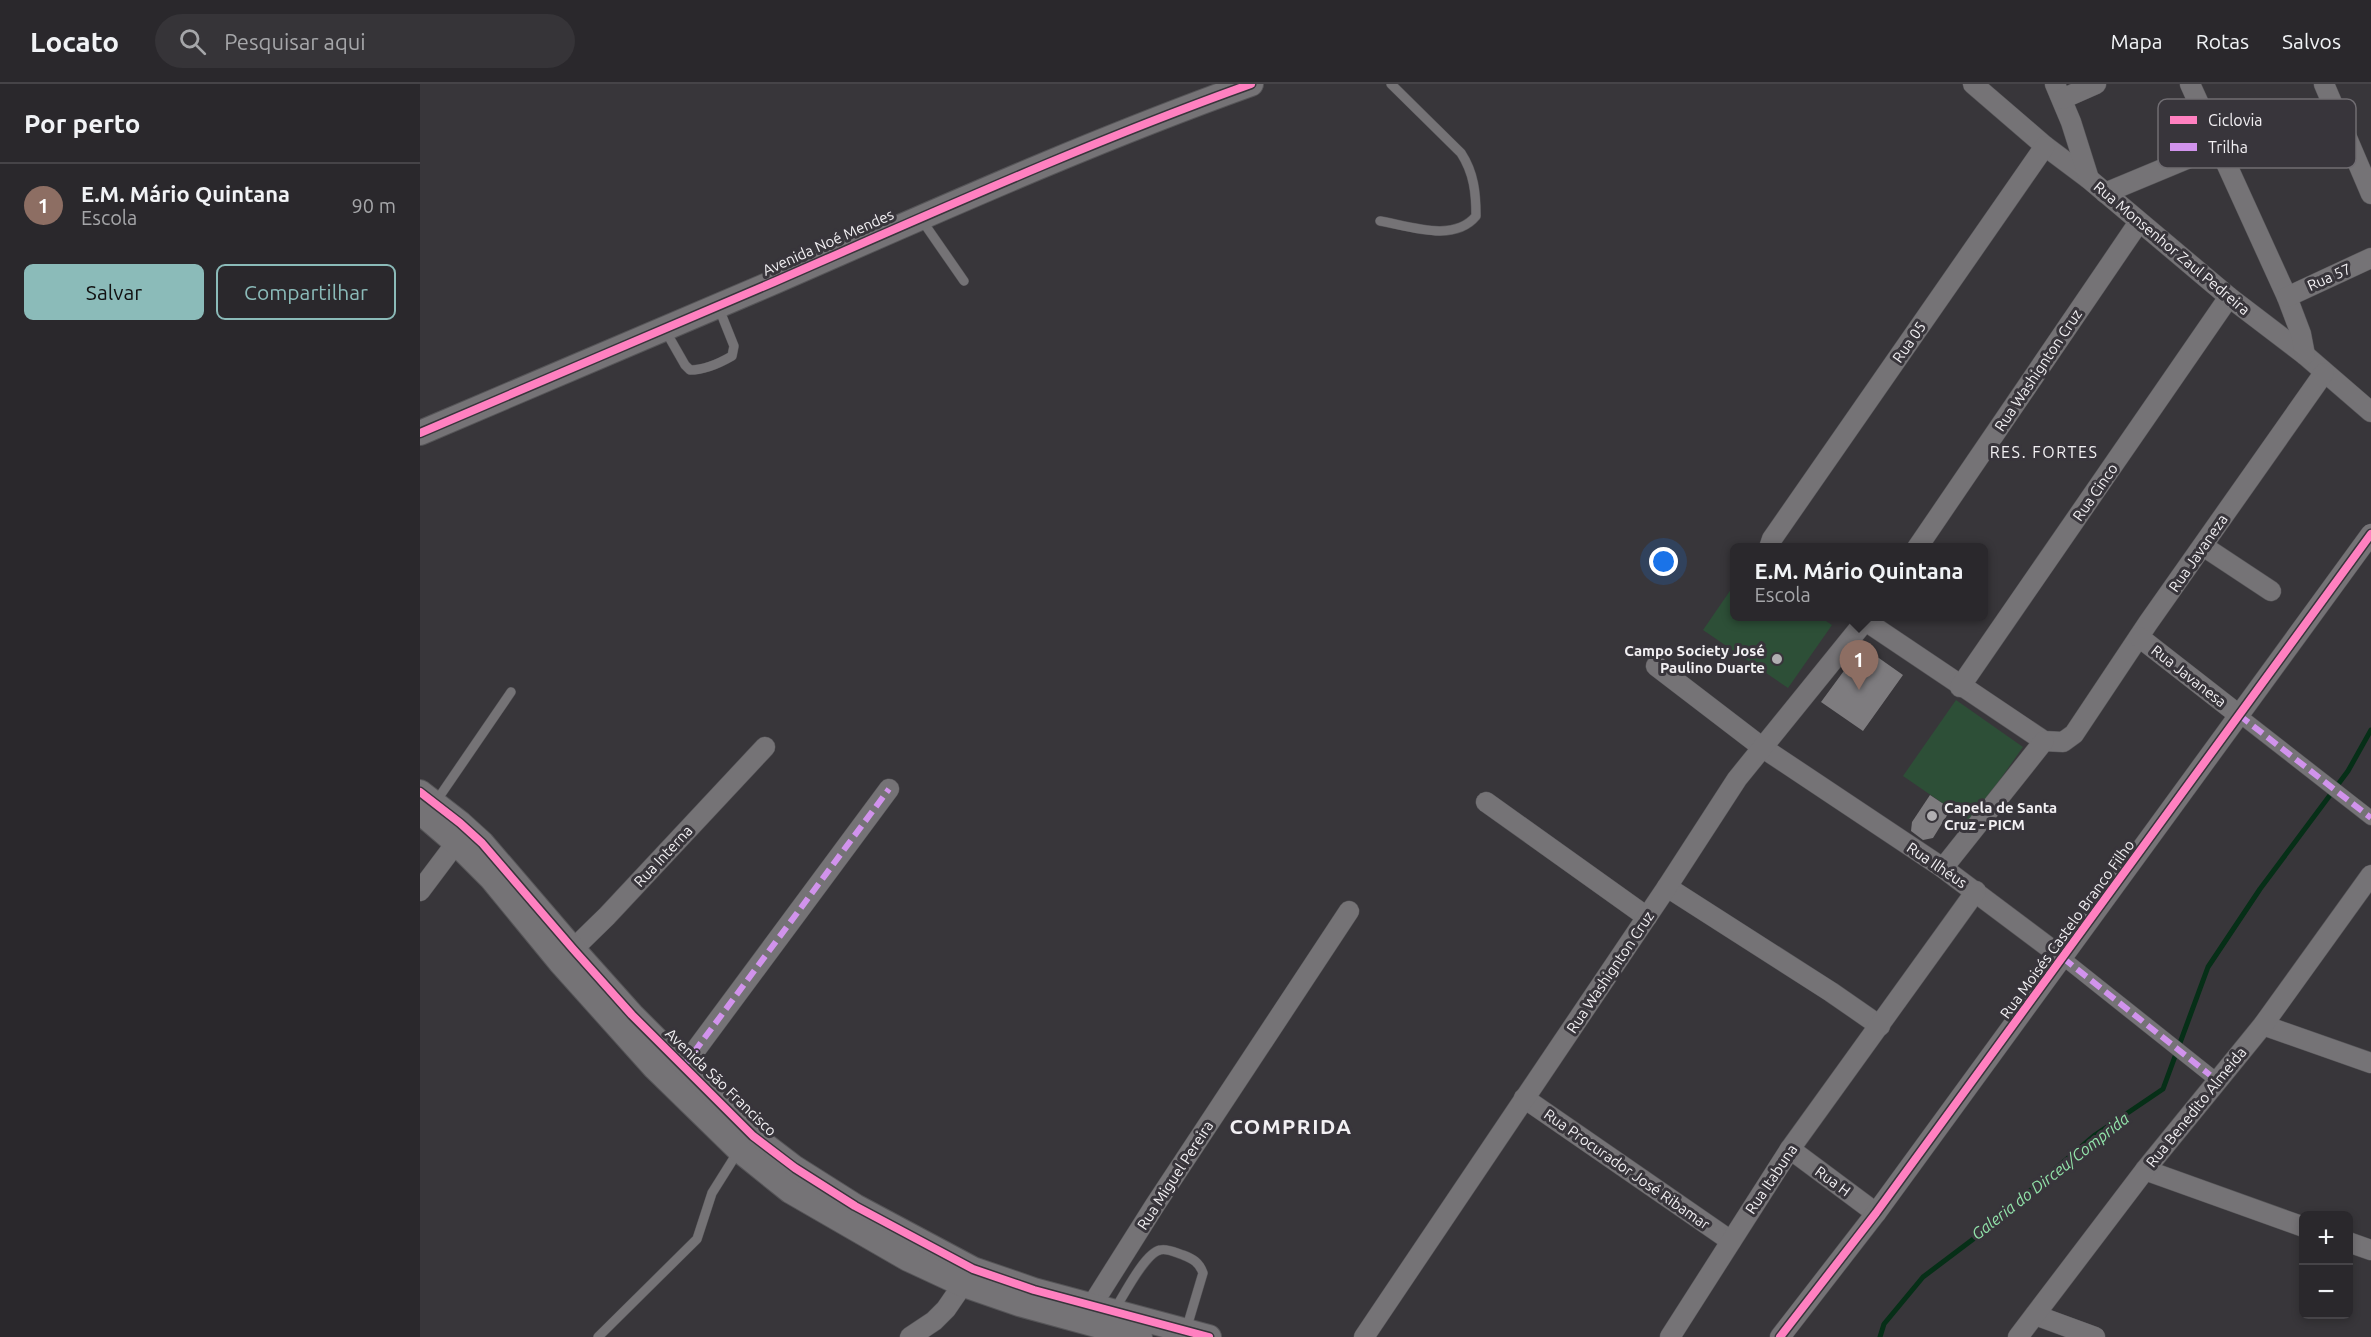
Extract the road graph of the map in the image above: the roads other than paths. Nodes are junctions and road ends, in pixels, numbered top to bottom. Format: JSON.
{"nodes":[{"id":1,"x":1251,"y":84,"type":"edge"},
{"id":2,"x":1391,"y":84,"type":"edge"},
{"id":3,"x":1973,"y":84,"type":"edge"},
{"id":4,"x":2096,"y":84,"type":"edge"},
{"id":5,"x":2190,"y":84,"type":"edge"},
{"id":6,"x":2324,"y":84,"type":"edge"},
{"id":7,"x":2059,"y":92,"type":"edge"},
{"id":8,"x":2197,"y":99,"type":"edge"},
{"id":9,"x":2330,"y":99,"type":"edge"},
{"id":10,"x":2045,"y":146,"type":"junction"},
{"id":11,"x":2356,"y":159,"type":"edge"},
{"id":12,"x":2165,"y":168,"type":"edge"},
{"id":13,"x":2228,"y":168,"type":"edge"},
{"id":14,"x":2088,"y":178,"type":"junction"},
{"id":15,"x":2105,"y":193,"type":"junction"},
{"id":16,"x":2371,"y":194,"type":"edge"},
{"id":17,"x":919,"y":217,"type":"junction"},
{"id":18,"x":1380,"y":221,"type":"dead end"},
{"id":19,"x":2139,"y":222,"type":"junction"},
{"id":20,"x":2371,"y":258,"type":"edge"},
{"id":21,"x":964,"y":281,"type":"dead end"},
{"id":22,"x":2229,"y":297,"type":"junction"},
{"id":23,"x":2287,"y":297,"type":"junction"},
{"id":24,"x":718,"y":305,"type":"junction"},
{"id":25,"x":664,"y":328,"type":"junction"},
{"id":26,"x":2305,"y":355,"type":"junction"},
{"id":27,"x":2324,"y":372,"type":"junction"},
{"id":28,"x":2371,"y":412,"type":"edge"},
{"id":29,"x":420,"y":434,"type":"edge"},
{"id":30,"x":2371,"y":534,"type":"edge"},
{"id":31,"x":1770,"y":543,"type":"edge"},
{"id":32,"x":1920,"y":543,"type":"edge"},
{"id":33,"x":2203,"y":546,"type":"junction"},
{"id":34,"x":2271,"y":591,"type":"dead end"},
{"id":35,"x":1862,"y":621,"type":"edge"},
{"id":36,"x":1868,"y":621,"type":"edge"},
{"id":37,"x":2139,"y":637,"type":"junction"},
{"id":38,"x":1656,"y":666,"type":"dead end"},
{"id":39,"x":1960,"y":687,"type":"junction"},
{"id":40,"x":511,"y":692,"type":"dead end"},
{"id":41,"x":2239,"y":715,"type":"junction"},
{"id":42,"x":2044,"y":741,"type":"junction"},
{"id":43,"x":765,"y":747,"type":"dead end"},
{"id":44,"x":1763,"y":748,"type":"junction"},
{"id":45,"x":889,"y":789,"type":"dead end"},
{"id":46,"x":423,"y":799,"type":"edge"},
{"id":47,"x":1486,"y":802,"type":"dead end"},
{"id":48,"x":2371,"y":818,"type":"edge"},
{"id":49,"x":456,"y":843,"type":"junction"},
{"id":50,"x":1943,"y":868,"type":"junction"},
{"id":51,"x":2369,"y":883,"type":"edge"},
{"id":52,"x":1667,"y":887,"type":"junction"},
{"id":53,"x":420,"y":891,"type":"edge"},
{"id":54,"x":1976,"y":891,"type":"junction"},
{"id":55,"x":1349,"y":911,"type":"dead end"},
{"id":56,"x":1647,"y":918,"type":"junction"},
{"id":57,"x":566,"y":956,"type":"junction"},
{"id":58,"x":2063,"y":958,"type":"junction"},
{"id":59,"x":2263,"y":1025,"type":"junction"},
{"id":60,"x":1880,"y":1026,"type":"junction"},
{"id":61,"x":2371,"y":1063,"type":"edge"},
{"id":62,"x":683,"y":1067,"type":"junction"},
{"id":63,"x":2210,"y":1075,"type":"dead end"},
{"id":64,"x":1524,"y":1098,"type":"junction"},
{"id":65,"x":746,"y":1143,"type":"junction"},
{"id":66,"x":1790,"y":1149,"type":"junction"},
{"id":67,"x":2145,"y":1170,"type":"junction"},
{"id":68,"x":1876,"y":1213,"type":"junction"},
{"id":69,"x":2299,"y":1225,"type":"edge"},
{"id":70,"x":1731,"y":1241,"type":"junction"},
{"id":71,"x":2353,"y":1243,"type":"edge"},
{"id":72,"x":2371,"y":1250,"type":"edge"},
{"id":73,"x":969,"y":1277,"type":"junction"},
{"id":74,"x":1096,"y":1312,"type":"junction"},
{"id":75,"x":2035,"y":1315,"type":"junction"},
{"id":76,"x":1198,"y":1335,"type":"edge"},
{"id":77,"x":598,"y":1337,"type":"edge"},
{"id":78,"x":910,"y":1337,"type":"edge"},
{"id":79,"x":1140,"y":1337,"type":"edge"},
{"id":80,"x":1364,"y":1337,"type":"edge"},
{"id":81,"x":1670,"y":1337,"type":"edge"},
{"id":82,"x":1780,"y":1337,"type":"edge"},
{"id":83,"x":2018,"y":1337,"type":"edge"},
{"id":84,"x":2095,"y":1337,"type":"edge"}],
"edges":[{"from":1,"to":17,"type":"street","name":"Avenida Noé Mendes"},
{"from":2,"to":18,"type":"lane"},
{"from":3,"to":10,"type":"street","name":"Rua Monsenhor Zaul Pedreira"},
{"from":4,"to":7,"type":"street"},
{"from":5,"to":8,"type":"street"},
{"from":6,"to":9,"type":"street"},
{"from":7,"to":14,"type":"street"},
{"from":10,"to":14,"type":"street","name":"Rua Monsenhor Zaul Pedreira"},
{"from":10,"to":31,"type":"street","name":"Rua 05"},
{"from":11,"to":16,"type":"street"},
{"from":12,"to":15,"type":"street"},
{"from":13,"to":23,"type":"street"},
{"from":14,"to":15,"type":"street","name":"Rua Monsenhor Zaul Pedreira"},
{"from":15,"to":19,"type":"street","name":"Rua Monsenhor Zaul Pedreira"},
{"from":17,"to":21,"type":"lane"},
{"from":17,"to":24,"type":"street","name":"Avenida Noé Mendes"},
{"from":19,"to":22,"type":"street","name":"Rua Monsenhor Zaul Pedreira"},
{"from":19,"to":32,"type":"street","name":"Rua Washignton Cruz"},
{"from":20,"to":23,"type":"street","name":"Rua 57"},
{"from":22,"to":26,"type":"street","name":"Rua Monsenhor Zaul Pedreira"},
{"from":22,"to":39,"type":"street","name":"Rua Cinco"},
{"from":23,"to":26,"type":"street"},
{"from":24,"to":25,"type":"street","name":"Avenida Noé Mendes"},
{"from":24,"to":25,"type":"lane"},
{"from":25,"to":29,"type":"street","name":"Avenida Noé Mendes"},
{"from":26,"to":27,"type":"street","name":"Rua Monsenhor Zaul Pedreira"},
{"from":27,"to":28,"type":"street","name":"Rua Monsenhor Zaul Pedreira"},
{"from":27,"to":33,"type":"street","name":"Rua Javaneza"},
{"from":30,"to":41,"type":"street","name":"Rua Moisés Castelo Branco Filho"},
{"from":33,"to":34,"type":"street"},
{"from":33,"to":37,"type":"street","name":"Rua Javaneza"},
{"from":35,"to":44,"type":"street","name":"Rua Washignton Cruz"},
{"from":36,"to":39,"type":"street"},
{"from":37,"to":41,"type":"street","name":"Rua Javanesa"},
{"from":37,"to":42,"type":"street","name":"Rua Javaneza"},
{"from":38,"to":44,"type":"street","name":"Rua Ilhéus"},
{"from":39,"to":42,"type":"street"},
{"from":40,"to":46,"type":"lane"},
{"from":41,"to":48,"type":"street"},
{"from":41,"to":58,"type":"street","name":"Rua Moisés Castelo Branco Filho"},
{"from":42,"to":50,"type":"street"},
{"from":43,"to":57,"type":"street","name":"Rua Interna"},
{"from":44,"to":50,"type":"street","name":"Rua Ilhéus"},
{"from":44,"to":52,"type":"street","name":"Rua Washignton Cruz"},
{"from":45,"to":62,"type":"street"},
{"from":46,"to":49,"type":"street","name":"Avenida São Francisco"},
{"from":46,"to":57,"type":"street","name":"Avenida São Francisco"},
{"from":47,"to":56,"type":"street"},
{"from":49,"to":53,"type":"street"},
{"from":49,"to":57,"type":"street","name":"Avenida São Francisco"},
{"from":50,"to":54,"type":"street","name":"Rua Ilhéus"},
{"from":51,"to":59,"type":"street","name":"Rua Benedito Almeida"},
{"from":52,"to":56,"type":"street","name":"Rua Washignton Cruz"},
{"from":52,"to":60,"type":"street"},
{"from":54,"to":58,"type":"street","name":"Rua Ilhéus"},
{"from":54,"to":60,"type":"street","name":"Rua Itabuna"},
{"from":55,"to":74,"type":"street","name":"Rua Miguel Pereira"},
{"from":56,"to":64,"type":"street","name":"Rua Washignton Cruz"},
{"from":57,"to":62,"type":"street","name":"Avenida São Francisco"},
{"from":57,"to":65,"type":"street","name":"Avenida São Francisco"},
{"from":58,"to":63,"type":"street","name":"Rua Ilhéus"},
{"from":58,"to":68,"type":"street","name":"Rua Moisés Castelo Branco Filho"},
{"from":59,"to":61,"type":"street"},
{"from":59,"to":67,"type":"street","name":"Rua Benedito Almeida"},
{"from":60,"to":66,"type":"street","name":"Rua Itabuna"},
{"from":62,"to":65,"type":"street","name":"Avenida São Francisco"},
{"from":64,"to":70,"type":"street","name":"Rua Procurador José Ribamar"},
{"from":64,"to":80,"type":"street","name":"Rua Washignton Cruz"},
{"from":65,"to":73,"type":"street","name":"Avenida São Francisco"},
{"from":65,"to":77,"type":"lane"},
{"from":66,"to":68,"type":"street","name":"Rua H"},
{"from":66,"to":70,"type":"street","name":"Rua Itabuna"},
{"from":67,"to":69,"type":"street"},
{"from":67,"to":75,"type":"street","name":"Rua Benedito Almeida"},
{"from":68,"to":82,"type":"street","name":"Rua Moisés Castelo Branco Filho"},
{"from":70,"to":81,"type":"street","name":"Rua Itabuna"},
{"from":71,"to":72,"type":"street"},
{"from":73,"to":74,"type":"street","name":"Avenida São Francisco"},
{"from":73,"to":78,"type":"street"},
{"from":74,"to":76,"type":"street","name":"Avenida São Francisco"},
{"from":74,"to":76,"type":"lane"},
{"from":74,"to":79,"type":"street","name":"Avenida São Francisco"},
{"from":75,"to":83,"type":"street","name":"Rua Benedito Almeida"},
{"from":75,"to":84,"type":"street"}]}
